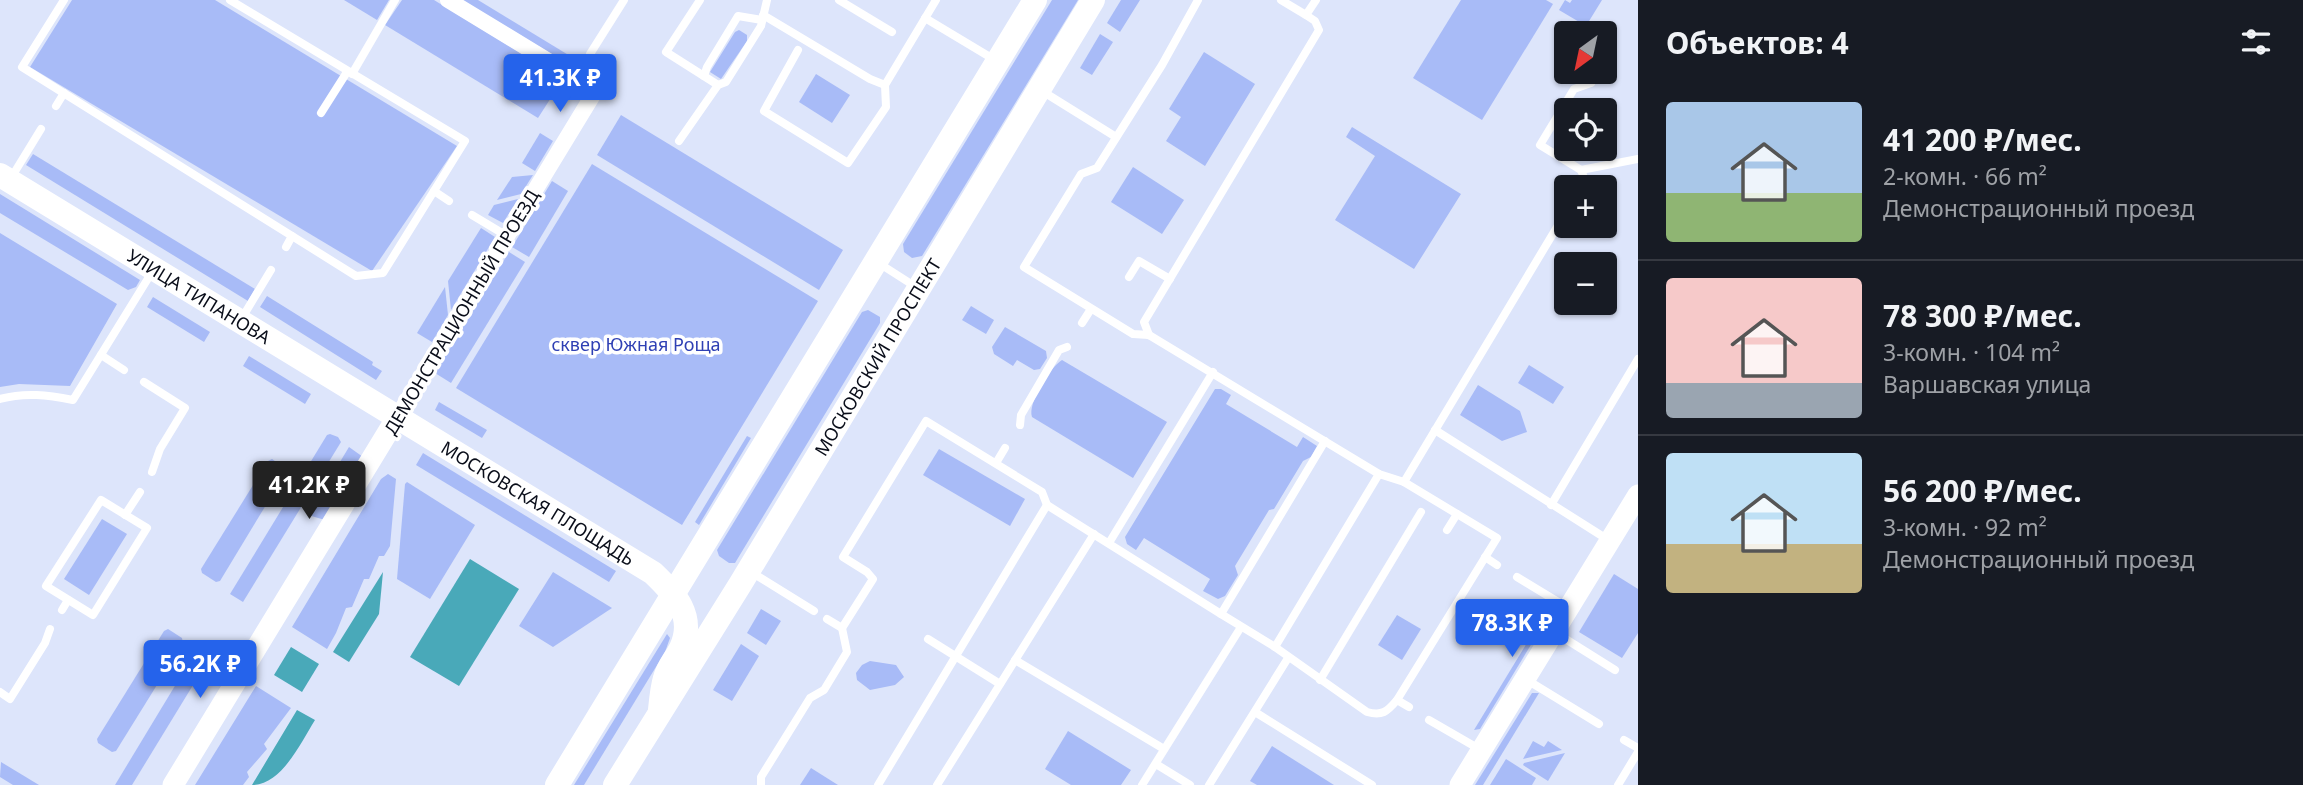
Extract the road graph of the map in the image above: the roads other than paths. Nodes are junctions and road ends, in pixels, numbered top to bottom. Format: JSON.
{"nodes":[{"id":1,"x":64,"y":0,"type":"edge"},
{"id":2,"x":230,"y":0,"type":"edge"},
{"id":3,"x":395,"y":0,"type":"edge"},
{"id":4,"x":448,"y":0,"type":"edge"},
{"id":5,"x":624,"y":0,"type":"edge"},
{"id":6,"x":700,"y":0,"type":"edge"},
{"id":7,"x":767,"y":0,"type":"edge"},
{"id":8,"x":839,"y":0,"type":"edge"},
{"id":9,"x":936,"y":0,"type":"edge"},
{"id":10,"x":1035,"y":0,"type":"edge"},
{"id":11,"x":1093,"y":0,"type":"edge"},
{"id":12,"x":1198,"y":0,"type":"edge"},
{"id":13,"x":1281,"y":0,"type":"edge"},
{"id":14,"x":1317,"y":0,"type":"edge"},
{"id":15,"x":1306,"y":15,"type":"junction"},
{"id":16,"x":763,"y":17,"type":"junction"},
{"id":17,"x":925,"y":18,"type":"junction"},
{"id":18,"x":892,"y":32,"type":"dead end"},
{"id":19,"x":798,"y":50,"type":"dead end"},
{"id":20,"x":998,"y":61,"type":"junction"},
{"id":21,"x":349,"y":73,"type":"junction"},
{"id":22,"x":704,"y":76,"type":"junction"},
{"id":23,"x":579,"y":80,"type":"junction"},
{"id":24,"x":1588,"y":84,"type":"edge"},
{"id":25,"x":718,"y":85,"type":"junction"},
{"id":26,"x":885,"y":85,"type":"junction"},
{"id":27,"x":1039,"y":89,"type":"junction"},
{"id":28,"x":64,"y":93,"type":"junction"},
{"id":29,"x":56,"y":106,"type":"dead end"},
{"id":30,"x":321,"y":113,"type":"dead end"},
{"id":31,"x":41,"y":130,"type":"dead end"},
{"id":32,"x":1116,"y":137,"type":"junction"},
{"id":33,"x":679,"y":141,"type":"dead end"},
{"id":34,"x":1638,"y":159,"type":"edge"},
{"id":35,"x":1592,"y":168,"type":"junction"},
{"id":36,"x":1581,"y":170,"type":"junction"},
{"id":37,"x":1582,"y":175,"type":"edge"},
{"id":38,"x":1588,"y":175,"type":"edge"},
{"id":39,"x":5,"y":178,"type":"edge"},
{"id":40,"x":434,"y":191,"type":"junction"},
{"id":41,"x":449,"y":201,"type":"dead end"},
{"id":42,"x":472,"y":215,"type":"dead end"},
{"id":43,"x":1554,"y":232,"type":"edge"},
{"id":44,"x":292,"y":236,"type":"junction"},
{"id":45,"x":507,"y":236,"type":"junction"},
{"id":46,"x":286,"y":247,"type":"dead end"},
{"id":47,"x":876,"y":262,"type":"junction"},
{"id":48,"x":153,"y":268,"type":"junction"},
{"id":49,"x":271,"y":270,"type":"dead end"},
{"id":50,"x":1129,"y":277,"type":"dead end"},
{"id":51,"x":1170,"y":279,"type":"junction"},
{"id":52,"x":919,"y":288,"type":"junction"},
{"id":53,"x":1091,"y":309,"type":"junction"},
{"id":54,"x":240,"y":321,"type":"junction"},
{"id":55,"x":1082,"y":323,"type":"dead end"},
{"id":56,"x":1149,"y":335,"type":"junction"},
{"id":57,"x":1067,"y":347,"type":"dead end"},
{"id":58,"x":101,"y":355,"type":"junction"},
{"id":59,"x":1638,"y":359,"type":"edge"},
{"id":60,"x":124,"y":370,"type":"dead end"},
{"id":61,"x":1213,"y":372,"type":"junction"},
{"id":62,"x":144,"y":382,"type":"dead end"},
{"id":63,"x":0,"y":398,"type":"edge"},
{"id":64,"x":397,"y":417,"type":"junction"},
{"id":65,"x":1020,"y":425,"type":"dead end"},
{"id":66,"x":1435,"y":430,"type":"junction"},
{"id":67,"x":1325,"y":441,"type":"junction"},
{"id":68,"x":1005,"y":448,"type":"dead end"},
{"id":69,"x":996,"y":463,"type":"junction"},
{"id":70,"x":152,"y":472,"type":"dead end"},
{"id":71,"x":1380,"y":474,"type":"junction"},
{"id":72,"x":1404,"y":482,"type":"junction"},
{"id":73,"x":140,"y":492,"type":"dead end"},
{"id":74,"x":1638,"y":495,"type":"edge"},
{"id":75,"x":1047,"y":505,"type":"junction"},
{"id":76,"x":1551,"y":505,"type":"junction"},
{"id":77,"x":1420,"y":512,"type":"dead end"},
{"id":78,"x":1457,"y":514,"type":"junction"},
{"id":79,"x":125,"y":515,"type":"junction"},
{"id":80,"x":1447,"y":530,"type":"dead end"},
{"id":81,"x":1094,"y":534,"type":"junction"},
{"id":82,"x":1610,"y":541,"type":"junction"},
{"id":83,"x":1109,"y":543,"type":"junction"},
{"id":84,"x":1485,"y":557,"type":"junction"},
{"id":85,"x":1497,"y":565,"type":"dead end"},
{"id":86,"x":748,"y":570,"type":"junction"},
{"id":87,"x":1517,"y":577,"type":"dead end"},
{"id":88,"x":674,"y":593,"type":"junction"},
{"id":89,"x":68,"y":600,"type":"junction"},
{"id":90,"x":1568,"y":608,"type":"junction"},
{"id":91,"x":62,"y":610,"type":"dead end"},
{"id":92,"x":814,"y":611,"type":"dead end"},
{"id":93,"x":1221,"y":614,"type":"junction"},
{"id":94,"x":827,"y":619,"type":"dead end"},
{"id":95,"x":1241,"y":626,"type":"junction"},
{"id":96,"x":842,"y":628,"type":"junction"},
{"id":97,"x":50,"y":629,"type":"dead end"},
{"id":98,"x":1554,"y":632,"type":"junction"},
{"id":99,"x":928,"y":639,"type":"dead end"},
{"id":100,"x":1275,"y":647,"type":"junction"},
{"id":101,"x":956,"y":656,"type":"junction"},
{"id":102,"x":1288,"y":657,"type":"junction"},
{"id":103,"x":1015,"y":660,"type":"junction"},
{"id":104,"x":1615,"y":670,"type":"dead end"},
{"id":105,"x":1525,"y":679,"type":"junction"},
{"id":106,"x":1320,"y":680,"type":"junction"},
{"id":107,"x":1000,"y":684,"type":"junction"},
{"id":108,"x":0,"y":692,"type":"edge"},
{"id":109,"x":1398,"y":699,"type":"junction"},
{"id":110,"x":1410,"y":706,"type":"dead end"},
{"id":111,"x":660,"y":710,"type":"junction"},
{"id":112,"x":1255,"y":712,"type":"junction"},
{"id":113,"x":1430,"y":718,"type":"dead end"},
{"id":114,"x":1599,"y":724,"type":"dead end"},
{"id":115,"x":1624,"y":740,"type":"dead end"},
{"id":116,"x":1164,"y":750,"type":"junction"},
{"id":117,"x":1482,"y":750,"type":"junction"},
{"id":118,"x":1638,"y":750,"type":"edge"},
{"id":119,"x":1156,"y":764,"type":"junction"},
{"id":120,"x":173,"y":785,"type":"edge"},
{"id":121,"x":557,"y":785,"type":"edge"},
{"id":122,"x":615,"y":785,"type":"edge"},
{"id":123,"x":761,"y":785,"type":"edge"},
{"id":124,"x":878,"y":785,"type":"edge"},
{"id":125,"x":937,"y":785,"type":"edge"},
{"id":126,"x":1142,"y":785,"type":"edge"},
{"id":127,"x":1190,"y":785,"type":"edge"},
{"id":128,"x":1209,"y":785,"type":"edge"},
{"id":129,"x":1372,"y":785,"type":"edge"},
{"id":130,"x":1460,"y":785,"type":"edge"},
{"id":131,"x":1618,"y":785,"type":"edge"}],
"edges":[{"from":1,"to":28,"type":"lane"},
{"from":2,"to":21,"type":"lane"},
{"from":3,"to":21,"type":"lane"},
{"from":4,"to":23,"type":"street"},
{"from":5,"to":23,"type":"lane"},
{"from":6,"to":22,"type":"lane"},
{"from":7,"to":16,"type":"lane"},
{"from":8,"to":18,"type":"lane"},
{"from":9,"to":17,"type":"lane"},
{"from":10,"to":20,"type":"main road"},
{"from":11,"to":27,"type":"main road","name":"МОСКОВСКИЙ ПРОСПЕКТ"},
{"from":12,"to":32,"type":"lane"},
{"from":13,"to":15,"type":"lane"},
{"from":14,"to":15,"type":"lane"},
{"from":15,"to":51,"type":"lane"},
{"from":16,"to":22,"type":"lane"},
{"from":16,"to":25,"type":"lane"},
{"from":16,"to":26,"type":"lane"},
{"from":17,"to":20,"type":"lane"},
{"from":17,"to":26,"type":"lane"},
{"from":19,"to":26,"type":"lane"},
{"from":20,"to":47,"type":"main road"},
{"from":21,"to":30,"type":"lane"},
{"from":21,"to":40,"type":"lane"},
{"from":22,"to":25,"type":"lane"},
{"from":23,"to":45,"type":"street","name":"ДЕМОНСТРАЦИОННЫЙ ПРОЕЗД"},
{"from":24,"to":36,"type":"lane"},
{"from":25,"to":33,"type":"lane"},
{"from":27,"to":32,"type":"lane"},
{"from":27,"to":52,"type":"main road","name":"МОСКОВСКИЙ ПРОСПЕКТ"},
{"from":28,"to":29,"type":"lane"},
{"from":28,"to":44,"type":"lane"},
{"from":31,"to":39,"type":"lane"},
{"from":32,"to":53,"type":"lane"},
{"from":34,"to":35,"type":"lane"},
{"from":35,"to":36,"type":"lane"},
{"from":35,"to":38,"type":"lane"},
{"from":36,"to":37,"type":"lane"},
{"from":39,"to":48,"type":"main road","name":"УЛИЦА ТИПАНОВА"},
{"from":40,"to":41,"type":"lane"},
{"from":40,"to":44,"type":"lane"},
{"from":42,"to":45,"type":"lane"},
{"from":43,"to":66,"type":"lane"},
{"from":44,"to":46,"type":"lane"},
{"from":45,"to":64,"type":"street","name":"ДЕМОНСТРАЦИОННЫЙ ПРОЕЗД"},
{"from":47,"to":52,"type":"lane"},
{"from":47,"to":88,"type":"main road"},
{"from":48,"to":54,"type":"main road","name":"УЛИЦА ТИПАНОВА"},
{"from":48,"to":58,"type":"lane"},
{"from":49,"to":54,"type":"lane"},
{"from":50,"to":51,"type":"lane"},
{"from":51,"to":56,"type":"lane"},
{"from":52,"to":86,"type":"main road","name":"МОСКОВСКИЙ ПРОСПЕКТ"},
{"from":53,"to":55,"type":"lane"},
{"from":53,"to":56,"type":"lane"},
{"from":54,"to":64,"type":"main road","name":"УЛИЦА ТИПАНОВА"},
{"from":56,"to":61,"type":"lane"},
{"from":57,"to":65,"type":"lane"},
{"from":58,"to":60,"type":"lane"},
{"from":58,"to":63,"type":"lane"},
{"from":59,"to":76,"type":"lane"},
{"from":61,"to":67,"type":"lane"},
{"from":61,"to":83,"type":"lane"},
{"from":62,"to":70,"type":"lane"},
{"from":64,"to":88,"type":"main road","name":"МОСКОВСКАЯ ПЛОЩАДЬ"},
{"from":64,"to":120,"type":"street","name":"ДЕМОНСТРАЦИОННЫЙ ПРОЕЗД"},
{"from":66,"to":72,"type":"lane"},
{"from":66,"to":76,"type":"lane"},
{"from":67,"to":71,"type":"lane"},
{"from":67,"to":93,"type":"lane"},
{"from":68,"to":69,"type":"lane"},
{"from":69,"to":75,"type":"lane"},
{"from":69,"to":96,"type":"lane"},
{"from":71,"to":72,"type":"lane"},
{"from":71,"to":100,"type":"lane"},
{"from":72,"to":78,"type":"lane"},
{"from":73,"to":79,"type":"lane"},
{"from":74,"to":82,"type":"street"},
{"from":75,"to":81,"type":"lane"},
{"from":75,"to":101,"type":"lane"},
{"from":76,"to":82,"type":"lane"},
{"from":77,"to":106,"type":"lane"},
{"from":78,"to":80,"type":"lane"},
{"from":78,"to":84,"type":"lane"},
{"from":79,"to":89,"type":"lane"},
{"from":79,"to":89,"type":"lane"},
{"from":81,"to":83,"type":"lane"},
{"from":81,"to":103,"type":"lane"},
{"from":82,"to":90,"type":"street"},
{"from":83,"to":93,"type":"lane"},
{"from":84,"to":85,"type":"lane"},
{"from":84,"to":109,"type":"lane"},
{"from":86,"to":92,"type":"lane"},
{"from":86,"to":111,"type":"main road","name":"МОСКОВСКИЙ ПРОСПЕКТ"},
{"from":87,"to":90,"type":"lane"},
{"from":88,"to":111,"type":"main road","name":"МОСКОВСКИЙ ПРОСПЕКТ"},
{"from":88,"to":121,"type":"main road"},
{"from":89,"to":91,"type":"lane"},
{"from":90,"to":98,"type":"street"},
{"from":93,"to":95,"type":"lane"},
{"from":94,"to":96,"type":"lane"},
{"from":95,"to":100,"type":"lane"},
{"from":95,"to":116,"type":"lane"},
{"from":96,"to":123,"type":"lane"},
{"from":97,"to":108,"type":"lane"},
{"from":98,"to":104,"type":"lane"},
{"from":98,"to":105,"type":"street"},
{"from":99,"to":101,"type":"lane"},
{"from":100,"to":102,"type":"lane"},
{"from":101,"to":107,"type":"lane"},
{"from":101,"to":124,"type":"lane"},
{"from":102,"to":106,"type":"lane"},
{"from":102,"to":112,"type":"lane"},
{"from":103,"to":107,"type":"lane"},
{"from":103,"to":116,"type":"lane"},
{"from":105,"to":114,"type":"lane"},
{"from":105,"to":117,"type":"street"},
{"from":106,"to":109,"type":"lane"},
{"from":107,"to":125,"type":"lane"},
{"from":109,"to":110,"type":"lane"},
{"from":111,"to":122,"type":"main road","name":"МОСКОВСКИЙ ПРОСПЕКТ"},
{"from":112,"to":128,"type":"lane"},
{"from":112,"to":129,"type":"lane"},
{"from":113,"to":117,"type":"lane"},
{"from":115,"to":118,"type":"lane"},
{"from":116,"to":119,"type":"lane"},
{"from":117,"to":130,"type":"street"},
{"from":118,"to":131,"type":"lane"},
{"from":119,"to":126,"type":"lane"},
{"from":119,"to":127,"type":"lane"}]}
